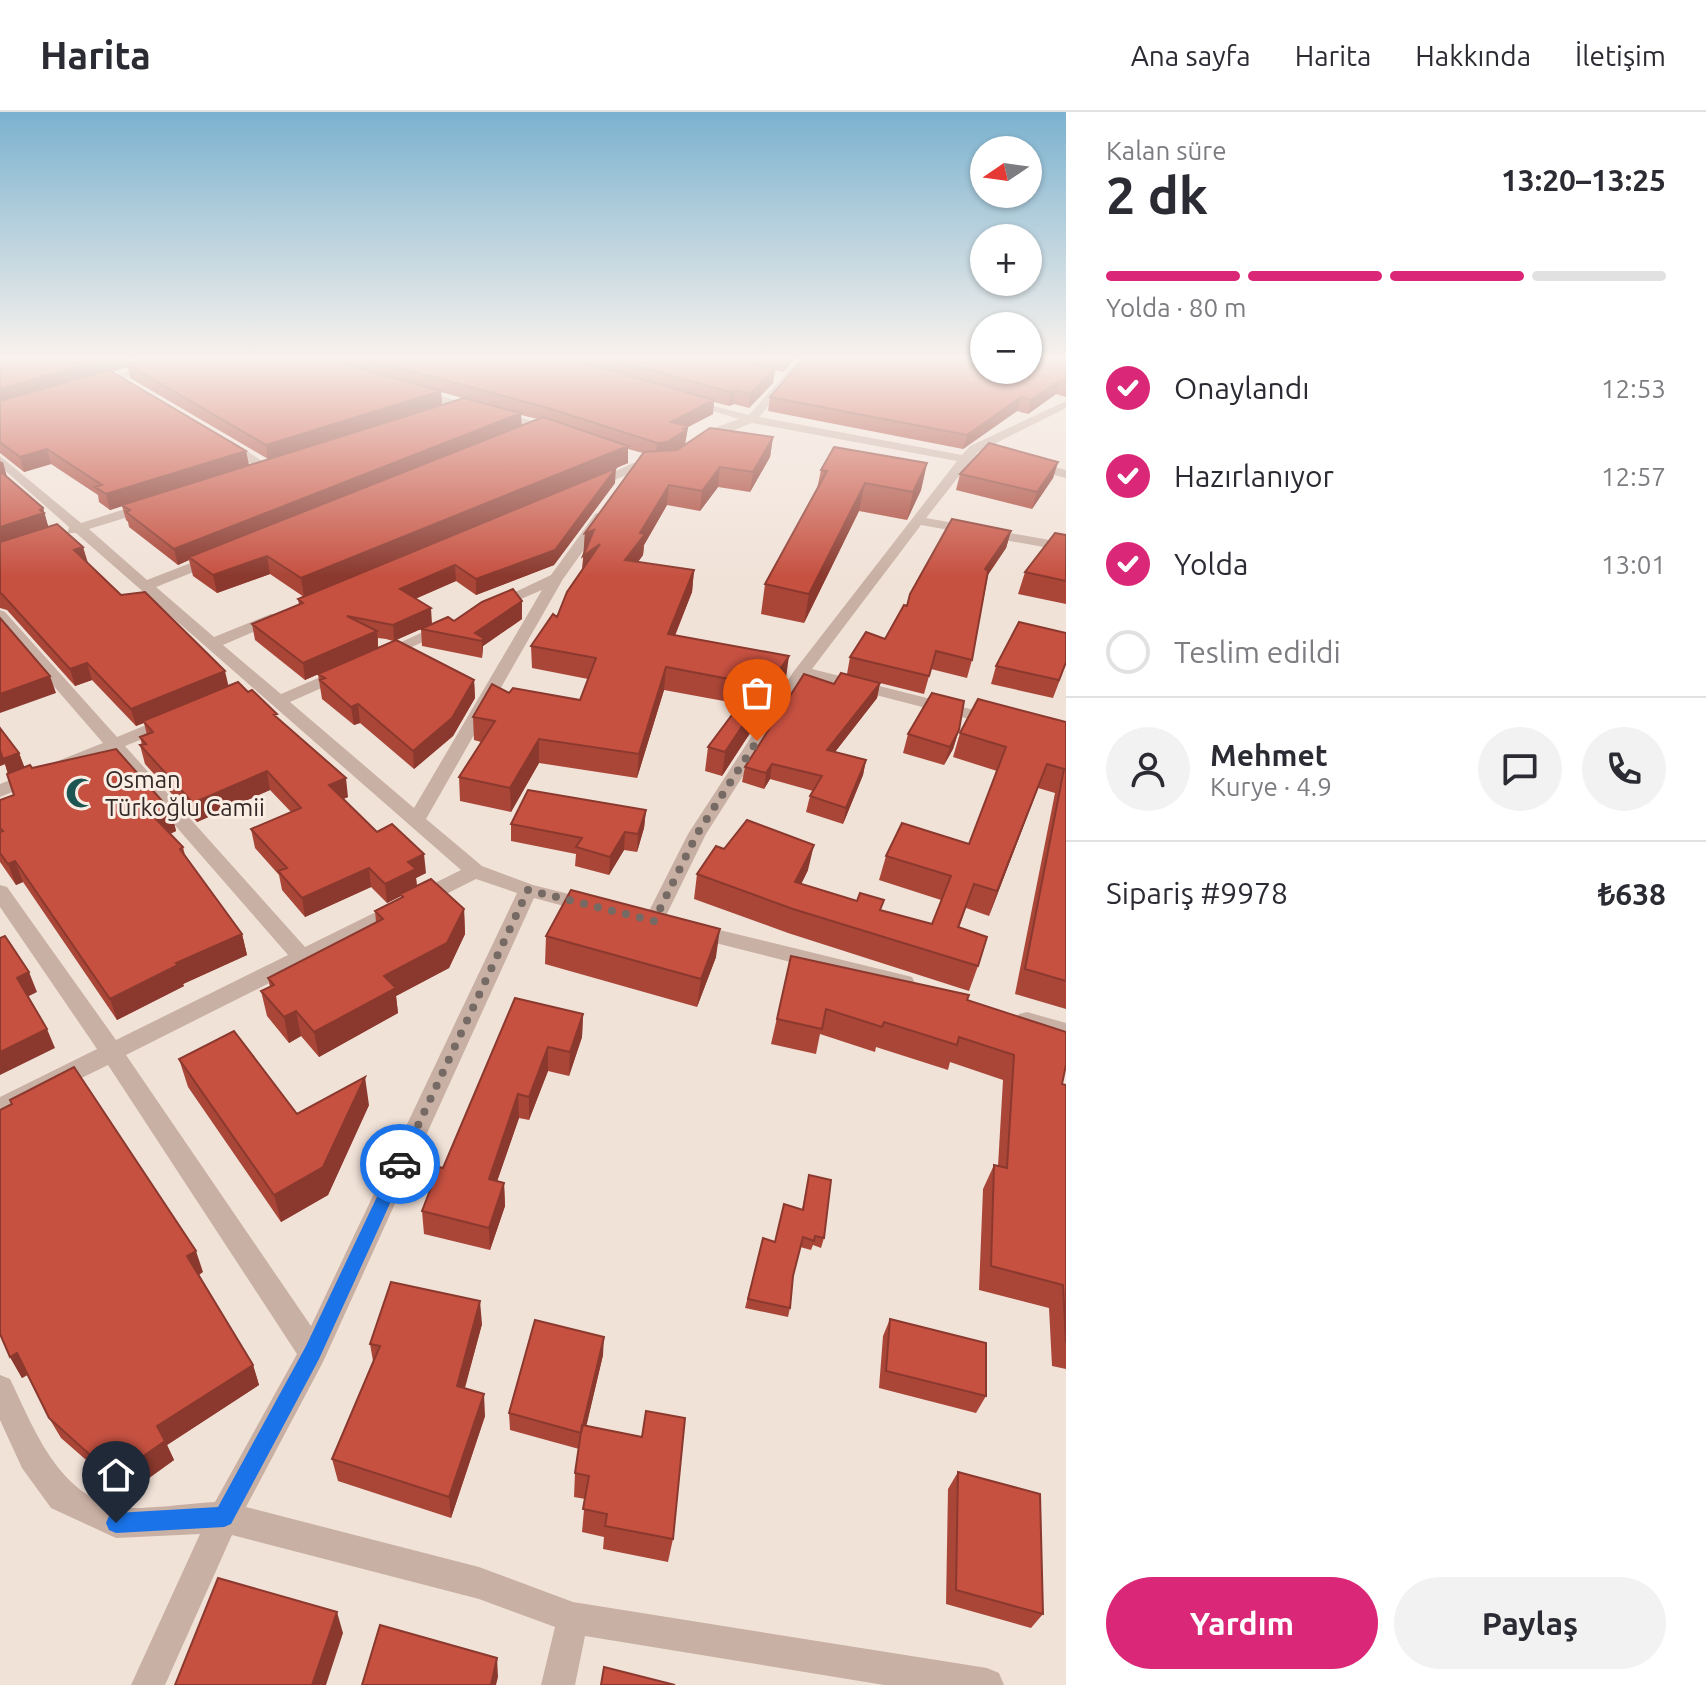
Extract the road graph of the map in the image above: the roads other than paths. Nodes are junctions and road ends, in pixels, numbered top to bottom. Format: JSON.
{"nodes":[{"id":1,"x":537,"y":429,"type":"edge"},
{"id":2,"x":550,"y":429,"type":"edge"},
{"id":3,"x":722,"y":429,"type":"edge"},
{"id":4,"x":818,"y":429,"type":"edge"},
{"id":5,"x":1020,"y":429,"type":"edge"},
{"id":6,"x":571,"y":436,"type":"edge"},
{"id":7,"x":216,"y":438,"type":"edge"},
{"id":8,"x":514,"y":439,"type":"edge"},
{"id":9,"x":694,"y":447,"type":"edge"},
{"id":10,"x":976,"y":454,"type":"junction"},
{"id":11,"x":0,"y":460,"type":"edge"},
{"id":12,"x":632,"y":461,"type":"junction"},
{"id":13,"x":1017,"y":461,"type":"edge"},
{"id":14,"x":282,"y":463,"type":"edge"},
{"id":15,"x":663,"y":464,"type":"edge"},
{"id":16,"x":267,"y":468,"type":"junction"},
{"id":17,"x":253,"y":473,"type":"edge"},
{"id":18,"x":1066,"y":474,"type":"edge"},
{"id":19,"x":579,"y":491,"type":"edge"},
{"id":20,"x":167,"y":500,"type":"edge"},
{"id":21,"x":920,"y":521,"type":"junction"},
{"id":22,"x":81,"y":528,"type":"junction"},
{"id":23,"x":54,"y":536,"type":"edge"},
{"id":24,"x":1066,"y":547,"type":"edge"},
{"id":25,"x":234,"y":551,"type":"edge"},
{"id":26,"x":556,"y":578,"type":"junction"},
{"id":27,"x":145,"y":586,"type":"junction"},
{"id":28,"x":287,"y":612,"type":"edge"},
{"id":29,"x":0,"y":615,"type":"edge"},
{"id":30,"x":214,"y":643,"type":"junction"},
{"id":31,"x":802,"y":671,"type":"junction"},
{"id":32,"x":261,"y":684,"type":"junction"},
{"id":33,"x":234,"y":695,"type":"edge"},
{"id":34,"x":279,"y":701,"type":"junction"},
{"id":35,"x":180,"y":717,"type":"edge"},
{"id":36,"x":1007,"y":724,"type":"edge"},
{"id":37,"x":113,"y":744,"type":"junction"},
{"id":38,"x":0,"y":791,"type":"edge"},
{"id":39,"x":416,"y":820,"type":"junction"},
{"id":40,"x":475,"y":871,"type":"junction"},
{"id":41,"x":528,"y":890,"type":"junction"},
{"id":42,"x":0,"y":892,"type":"edge"},
{"id":43,"x":612,"y":911,"type":"edge"},
{"id":44,"x":303,"y":959,"type":"junction"},
{"id":45,"x":931,"y":991,"type":"edge"},
{"id":46,"x":1006,"y":1013,"type":"edge"},
{"id":47,"x":1066,"y":1032,"type":"edge"},
{"id":48,"x":113,"y":1054,"type":"junction"},
{"id":49,"x":0,"y":1108,"type":"edge"},
{"id":50,"x":313,"y":1353,"type":"junction"},
{"id":51,"x":0,"y":1389,"type":"edge"},
{"id":52,"x":224,"y":1517,"type":"junction"},
{"id":53,"x":573,"y":1618,"type":"junction"},
{"id":54,"x":148,"y":1685,"type":"edge"},
{"id":55,"x":558,"y":1685,"type":"edge"},
{"id":56,"x":987,"y":1685,"type":"edge"}],
"edges":[{"from":1,"to":8,"type":"street"},
{"from":2,"to":6,"type":"street"},
{"from":3,"to":9,"type":"street"},
{"from":4,"to":10,"type":"street"},
{"from":5,"to":10,"type":"street"},
{"from":7,"to":16,"type":"street"},
{"from":10,"to":21,"type":"street"},
{"from":11,"to":22,"type":"street"},
{"from":12,"to":15,"type":"street"},
{"from":12,"to":19,"type":"street"},
{"from":12,"to":26,"type":"street"},
{"from":13,"to":18,"type":"street"},
{"from":14,"to":16,"type":"street"},
{"from":16,"to":17,"type":"street"},
{"from":20,"to":22,"type":"street"},
{"from":21,"to":24,"type":"street"},
{"from":21,"to":31,"type":"street"},
{"from":22,"to":23,"type":"street"},
{"from":22,"to":27,"type":"street"},
{"from":25,"to":27,"type":"street"},
{"from":26,"to":34,"type":"street"},
{"from":26,"to":39,"type":"street"},
{"from":27,"to":30,"type":"street"},
{"from":28,"to":30,"type":"street"},
{"from":29,"to":37,"type":"street"},
{"from":30,"to":32,"type":"street"},
{"from":31,"to":36,"type":"street"},
{"from":31,"to":45,"type":"street"},
{"from":32,"to":33,"type":"street"},
{"from":32,"to":34,"type":"street"},
{"from":34,"to":39,"type":"street"},
{"from":35,"to":37,"type":"street"},
{"from":37,"to":38,"type":"street"},
{"from":37,"to":44,"type":"street"},
{"from":39,"to":40,"type":"street"},
{"from":40,"to":41,"type":"street"},
{"from":40,"to":44,"type":"street"},
{"from":41,"to":43,"type":"street"},
{"from":41,"to":50,"type":"street"},
{"from":42,"to":48,"type":"street"},
{"from":44,"to":48,"type":"street"},
{"from":46,"to":47,"type":"street"},
{"from":48,"to":49,"type":"street"},
{"from":48,"to":50,"type":"street"},
{"from":50,"to":52,"type":"street"},
{"from":51,"to":52,"type":"street"},
{"from":52,"to":53,"type":"street"},
{"from":52,"to":54,"type":"street"},
{"from":53,"to":55,"type":"street"},
{"from":53,"to":56,"type":"street"}]}
